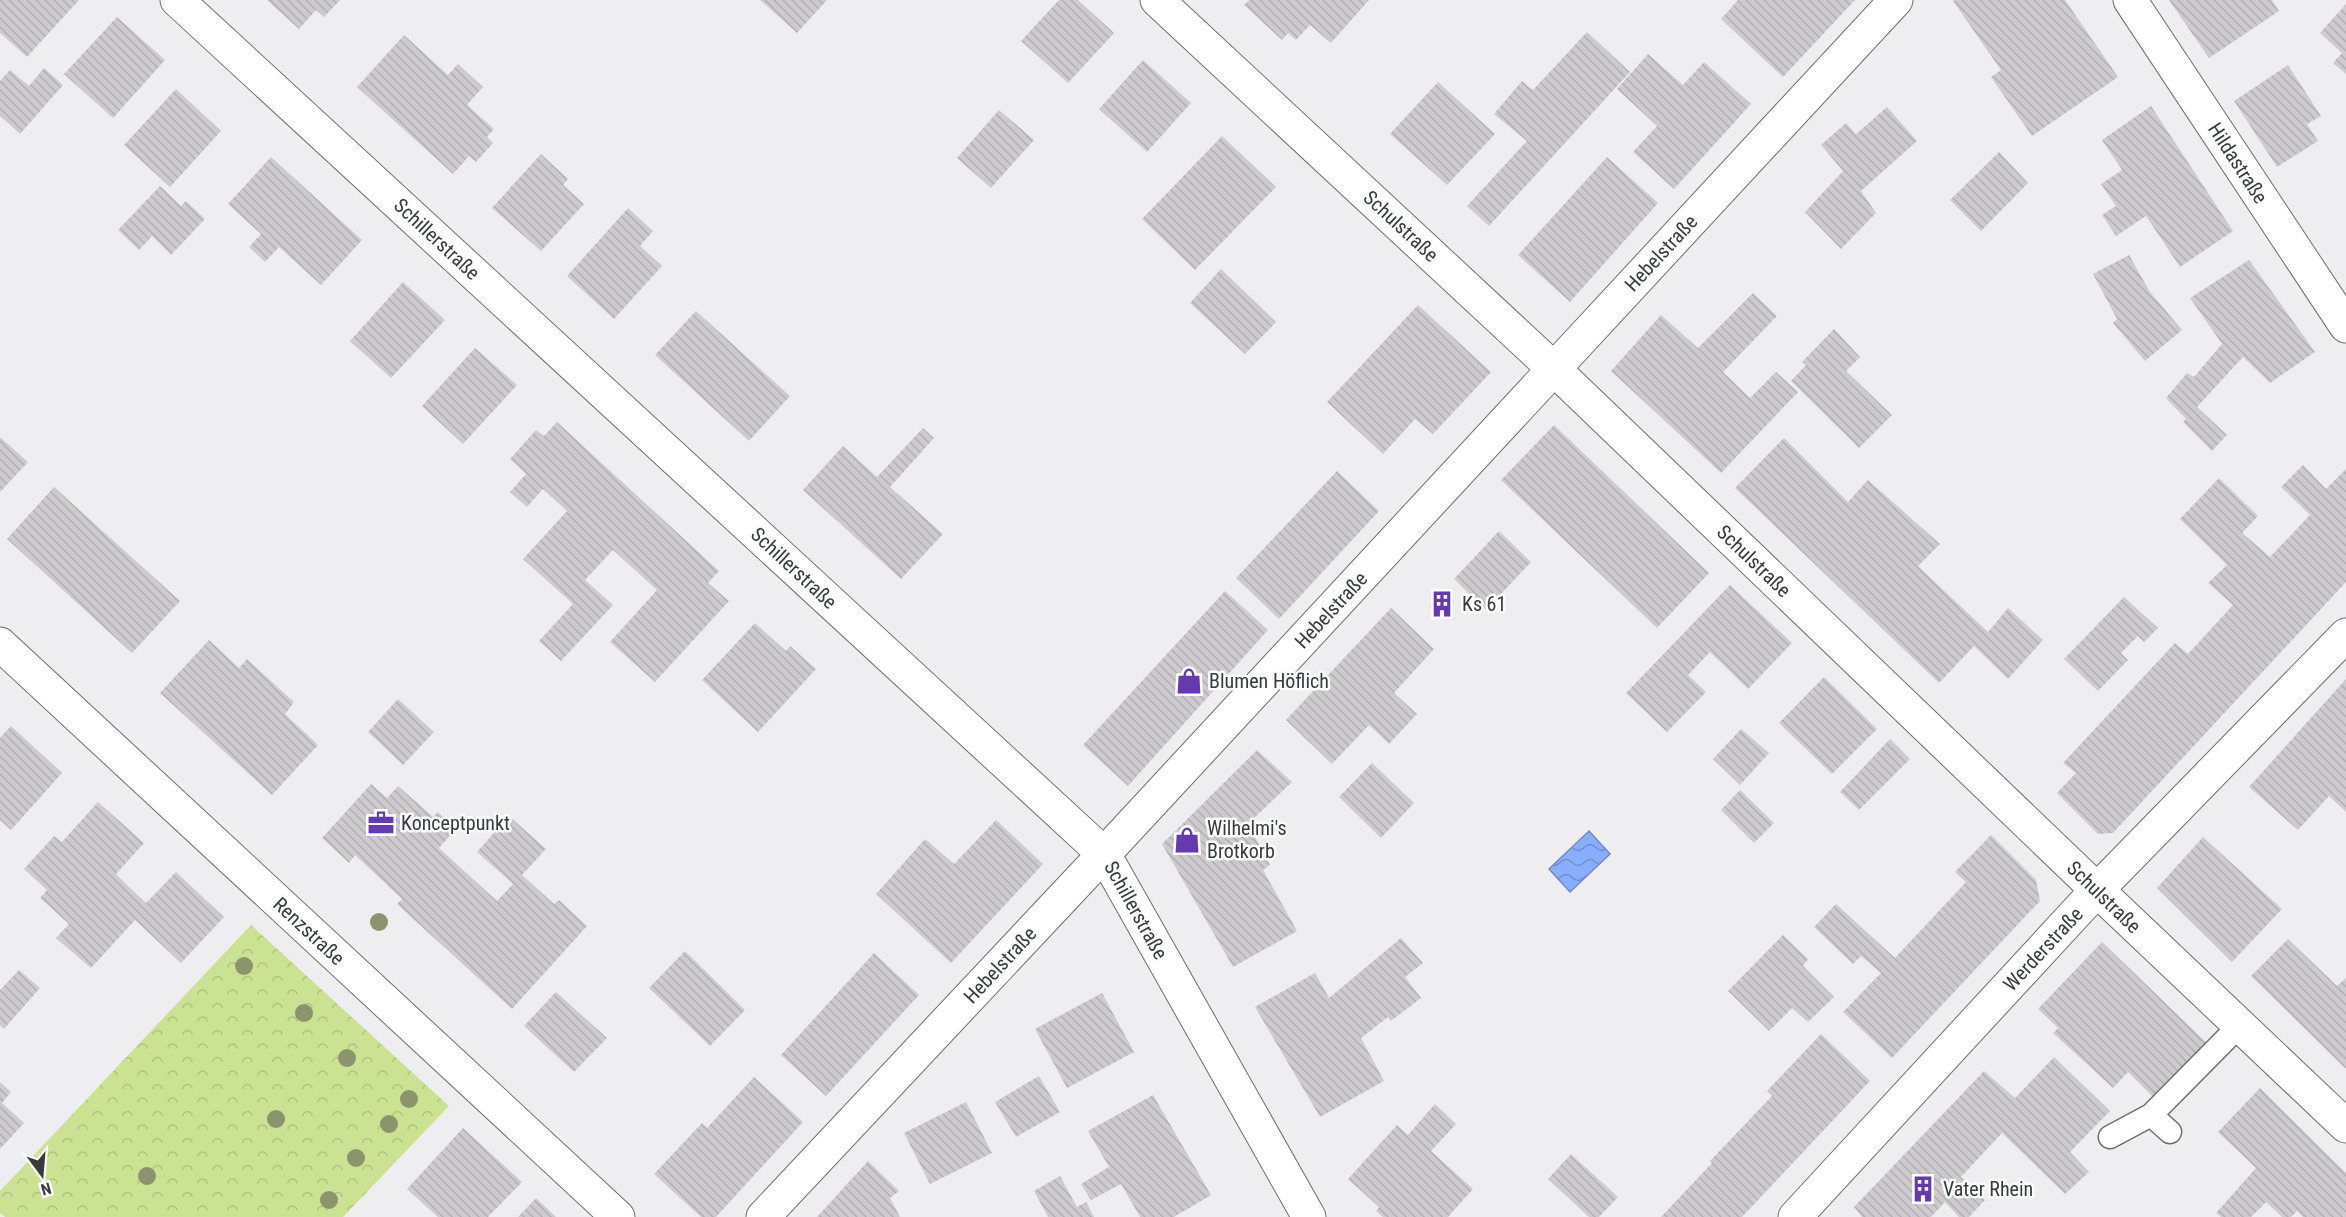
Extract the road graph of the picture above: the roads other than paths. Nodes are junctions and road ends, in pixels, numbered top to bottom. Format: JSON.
{"nodes":[{"id":1,"x":177,"y":0,"type":"edge"},
{"id":2,"x":1157,"y":0,"type":"edge"},
{"id":3,"x":1896,"y":0,"type":"edge"},
{"id":4,"x":2130,"y":0,"type":"edge"},
{"id":5,"x":2346,"y":326,"type":"edge"},
{"id":6,"x":1554,"y":369,"type":"junction"},
{"id":7,"x":2346,"y":634,"type":"edge"},
{"id":8,"x":0,"y":644,"type":"edge"},
{"id":9,"x":1104,"y":854,"type":"junction"},
{"id":10,"x":2097,"y":890,"type":"junction"},
{"id":11,"x":2239,"y":1026,"type":"junction"},
{"id":12,"x":2151,"y":1115,"type":"junction"},
{"id":13,"x":2346,"y":1126,"type":"edge"},
{"id":14,"x":2170,"y":1132,"type":"dead end"},
{"id":15,"x":2110,"y":1137,"type":"dead end"},
{"id":16,"x":1804,"y":1214,"type":"edge"},
{"id":17,"x":618,"y":1217,"type":"edge"},
{"id":18,"x":763,"y":1217,"type":"edge"},
{"id":19,"x":1310,"y":1217,"type":"edge"}],
"edges":[{"from":1,"to":9,"type":"street","name":"Schillerstraße"},
{"from":2,"to":6,"type":"street","name":"Schulstraße"},
{"from":3,"to":6,"type":"street","name":"Hebelstraße"},
{"from":4,"to":5,"type":"street","name":"Hildastraße"},
{"from":6,"to":9,"type":"street","name":"Hebelstraße"},
{"from":6,"to":10,"type":"street","name":"Schulstraße"},
{"from":7,"to":10,"type":"street","name":"Werderstraße"},
{"from":8,"to":17,"type":"street","name":"Renzstraße"},
{"from":9,"to":18,"type":"street","name":"Hebelstraße"},
{"from":9,"to":19,"type":"street","name":"Schillerstraße"},
{"from":10,"to":11,"type":"street","name":"Schulstraße"},
{"from":10,"to":16,"type":"street","name":"Werderstraße"},
{"from":11,"to":12,"type":"lane"},
{"from":11,"to":13,"type":"street","name":"Schulstraße"},
{"from":12,"to":14,"type":"lane"},
{"from":12,"to":15,"type":"lane"}]}
